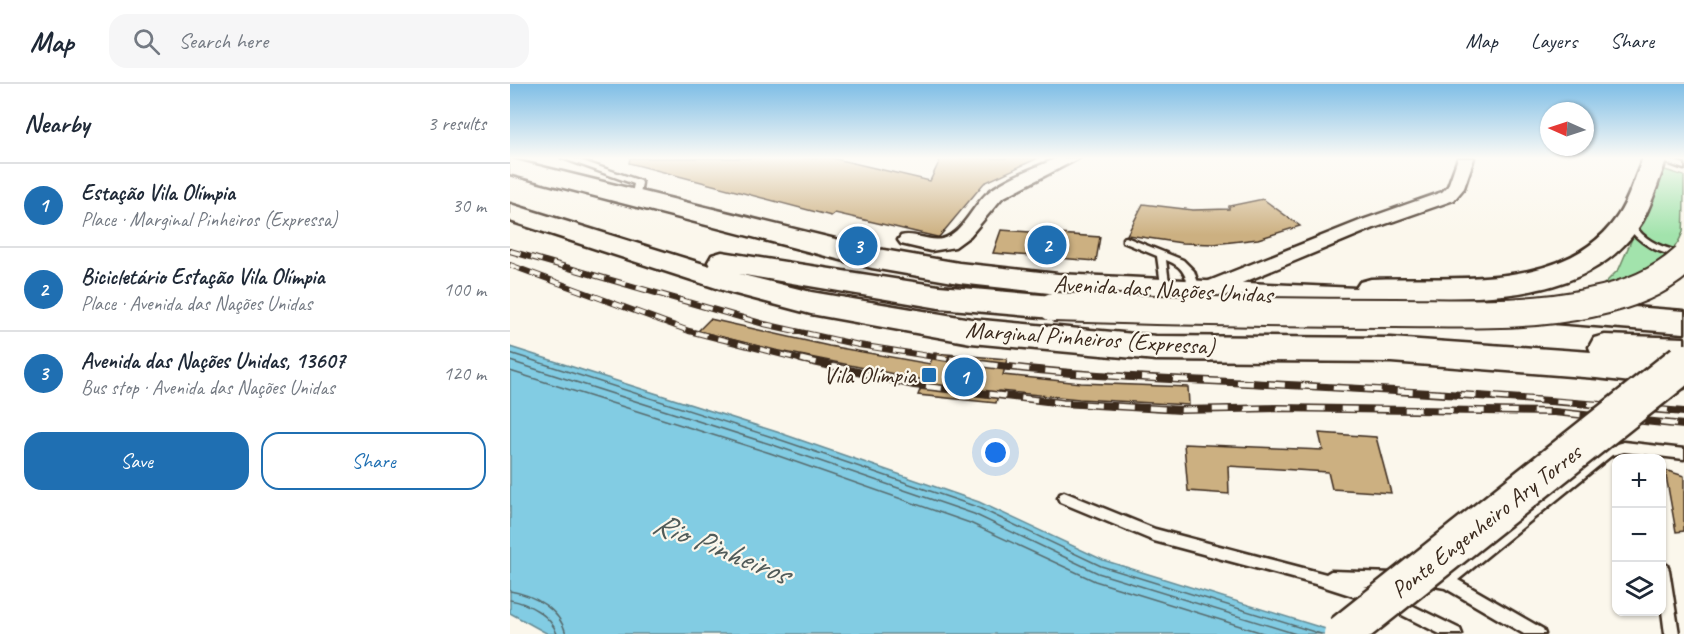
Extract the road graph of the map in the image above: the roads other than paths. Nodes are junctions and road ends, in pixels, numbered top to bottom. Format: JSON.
{"nodes":[{"id":1,"x":579,"y":184,"type":"edge"},
{"id":2,"x":638,"y":184,"type":"edge"},
{"id":3,"x":1018,"y":184,"type":"edge"},
{"id":4,"x":1457,"y":184,"type":"edge"},
{"id":5,"x":1644,"y":184,"type":"edge"},
{"id":6,"x":635,"y":198,"type":"junction"},
{"id":7,"x":510,"y":212,"type":"edge"},
{"id":8,"x":1628,"y":222,"type":"junction"},
{"id":9,"x":907,"y":240,"type":"dead end"},
{"id":10,"x":1126,"y":240,"type":"dead end"},
{"id":11,"x":641,"y":254,"type":"junction"},
{"id":12,"x":1161,"y":254,"type":"junction"},
{"id":13,"x":1684,"y":255,"type":"edge"},
{"id":14,"x":1684,"y":260,"type":"edge"},
{"id":15,"x":1165,"y":290,"type":"junction"},
{"id":16,"x":1199,"y":292,"type":"junction"},
{"id":17,"x":1310,"y":296,"type":"junction"},
{"id":18,"x":1684,"y":322,"type":"edge"},
{"id":19,"x":1684,"y":350,"type":"edge"},
{"id":20,"x":1497,"y":357,"type":"junction"},
{"id":21,"x":1684,"y":363,"type":"edge"},
{"id":22,"x":1684,"y":375,"type":"edge"},
{"id":23,"x":1642,"y":453,"type":"edge"},
{"id":24,"x":1684,"y":454,"type":"edge"},
{"id":25,"x":1064,"y":498,"type":"dead end"},
{"id":26,"x":1319,"y":578,"type":"junction"},
{"id":27,"x":1446,"y":581,"type":"junction"},
{"id":28,"x":1666,"y":596,"type":"edge"},
{"id":29,"x":1343,"y":634,"type":"edge"},
{"id":30,"x":1455,"y":634,"type":"edge"},
{"id":31,"x":1538,"y":634,"type":"edge"},
{"id":32,"x":1672,"y":634,"type":"edge"}],
"edges":[{"from":1,"to":6,"type":"highway","name":"Avenida das Nações Unidas"},
{"from":2,"to":6,"type":"lane"},
{"from":3,"to":9,"type":"street"},
{"from":4,"to":16,"type":"street"},
{"from":5,"to":8,"type":"highway"},
{"from":6,"to":15,"type":"highway","name":"Avenida das Nações Unidas"},
{"from":7,"to":11,"type":"highway","name":"Marginal Pinheiros (Expressa)"},
{"from":8,"to":13,"type":"lane"},
{"from":8,"to":17,"type":"highway"},
{"from":10,"to":12,"type":"lane"},
{"from":11,"to":14,"type":"highway","bridge":true},
{"from":11,"to":20,"type":"highway","name":"Marginal Pinheiros (Expressa)"},
{"from":12,"to":15,"type":"lane"},
{"from":12,"to":16,"type":"lane"},
{"from":15,"to":16,"type":"highway","name":"Avenida das Nações Unidas"},
{"from":16,"to":17,"type":"highway","name":"Avenida das Nações Unidas"},
{"from":17,"to":18,"type":"highway","name":"Avenida das Nações Unidas"},
{"from":19,"to":20,"type":"highway"},
{"from":20,"to":22,"type":"highway","name":"Marginal Pinheiros (Expressa)"},
{"from":21,"to":29,"type":"highway","name":"Ponte Engenheiro Ary Torres","bridge":true},
{"from":23,"to":24,"type":"lane"},
{"from":23,"to":27,"type":"lane"},
{"from":25,"to":26,"type":"lane"},
{"from":26,"to":27,"type":"lane"},
{"from":26,"to":30,"type":"lane"},
{"from":27,"to":31,"type":"lane"},
{"from":28,"to":32,"type":"lane"}]}
